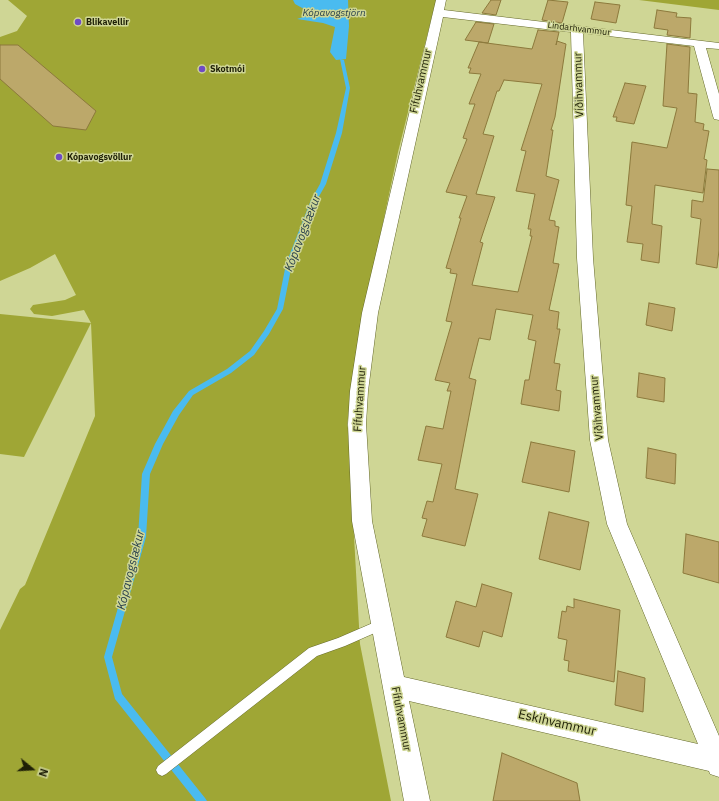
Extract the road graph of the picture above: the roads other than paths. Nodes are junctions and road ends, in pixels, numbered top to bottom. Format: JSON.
{"nodes":[{"id":1,"x":440,"y":6,"type":"edge"},
{"id":2,"x":577,"y":29,"type":"junction"},
{"id":3,"x":699,"y":44,"type":"junction"},
{"id":4,"x":719,"y":46,"type":"edge"},
{"id":5,"x":719,"y":116,"type":"edge"},
{"id":6,"x":382,"y":624,"type":"junction"},
{"id":7,"x":394,"y":686,"type":"junction"},
{"id":8,"x":718,"y":762,"type":"edge"},
{"id":9,"x":162,"y":770,"type":"dead end"},
{"id":10,"x":417,"y":801,"type":"edge"}],
"edges":[{"from":1,"to":2,"type":"street","name":"Lindarhvammur"},
{"from":1,"to":6,"type":"street","name":"Fífuhvammur"},
{"from":2,"to":3,"type":"street","name":"Lindarhvammur"},
{"from":2,"to":8,"type":"street","name":"Víðihvammur"},
{"from":3,"to":4,"type":"street","name":"Lindarhvammur"},
{"from":3,"to":5,"type":"street"},
{"from":6,"to":7,"type":"street","name":"Fífuhvammur"},
{"from":6,"to":9,"type":"lane"},
{"from":7,"to":8,"type":"street","name":"Eskihvammur"},
{"from":7,"to":10,"type":"street","name":"Fífuhvammur"}]}
